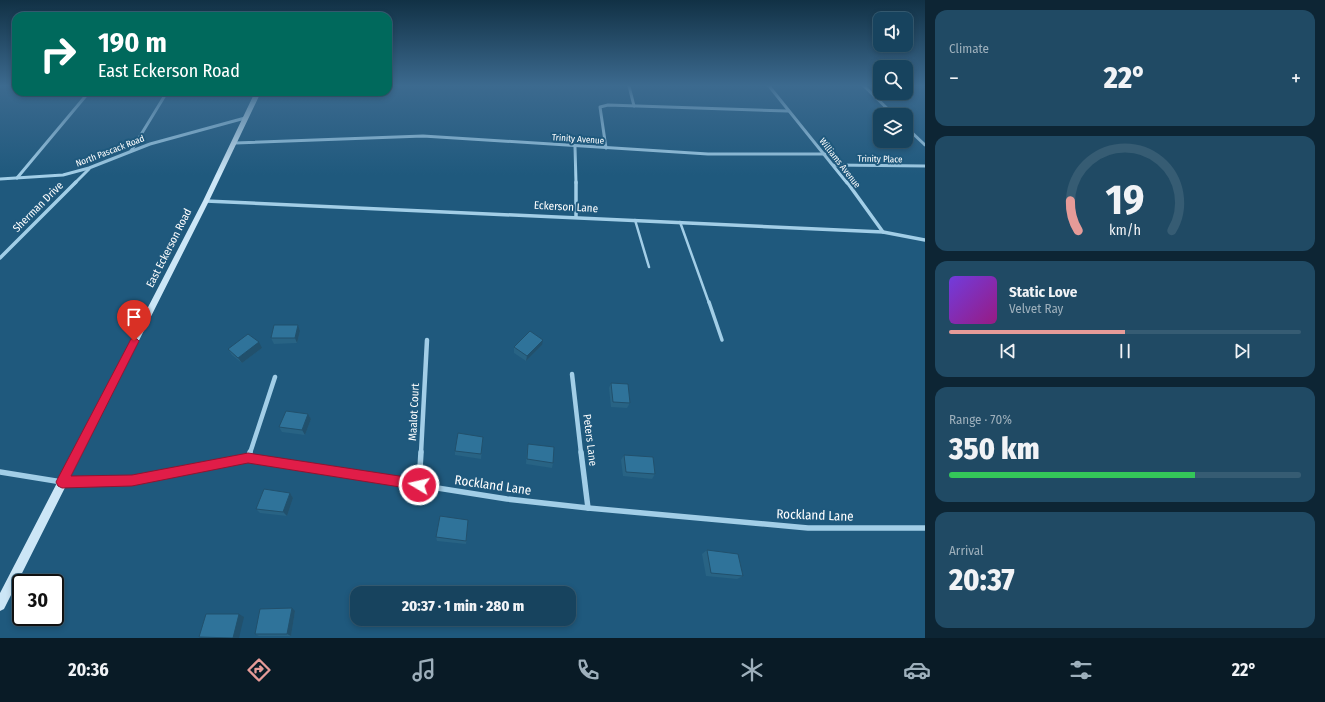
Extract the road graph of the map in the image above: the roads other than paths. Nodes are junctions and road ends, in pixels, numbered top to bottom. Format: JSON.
{"nodes":[{"id":1,"x":69,"y":116,"type":"edge"},
{"id":2,"x":152,"y":116,"type":"edge"},
{"id":3,"x":601,"y":116,"type":"edge"},
{"id":4,"x":792,"y":116,"type":"edge"},
{"id":5,"x":246,"y":118,"type":"joint"},
{"id":6,"x":913,"y":134,"type":"edge"},
{"id":7,"x":235,"y":143,"type":"junction"},
{"id":8,"x":925,"y":145,"type":"edge"},
{"id":9,"x":575,"y":147,"type":"junction"},
{"id":10,"x":606,"y":148,"type":"junction"},
{"id":11,"x":131,"y":151,"type":"junction"},
{"id":12,"x":825,"y":154,"type":"junction"},
{"id":13,"x":834,"y":165,"type":"junction"},
{"id":14,"x":925,"y":166,"type":"edge"},
{"id":15,"x":89,"y":168,"type":"junction"},
{"id":16,"x":17,"y":178,"type":"junction"},
{"id":17,"x":0,"y":179,"type":"edge"},
{"id":18,"x":206,"y":200,"type":"junction"},
{"id":19,"x":576,"y":217,"type":"junction"},
{"id":20,"x":635,"y":220,"type":"junction"},
{"id":21,"x":680,"y":222,"type":"junction"},
{"id":22,"x":884,"y":232,"type":"junction"},
{"id":23,"x":925,"y":240,"type":"edge"},
{"id":24,"x":0,"y":258,"type":"edge"},
{"id":25,"x":649,"y":267,"type":"dead end"},
{"id":26,"x":427,"y":340,"type":"dead end"},
{"id":27,"x":722,"y":340,"type":"dead end"},
{"id":28,"x":572,"y":374,"type":"dead end"},
{"id":29,"x":275,"y":377,"type":"dead end"},
{"id":30,"x":248,"y":458,"type":"junction"},
{"id":31,"x":0,"y":472,"type":"edge"},
{"id":32,"x":62,"y":482,"type":"junction"},
{"id":33,"x":419,"y":485,"type":"junction"},
{"id":34,"x":588,"y":508,"type":"junction"},
{"id":35,"x":925,"y":528,"type":"edge"},
{"id":36,"x":0,"y":605,"type":"edge"}],
"edges":[{"from":1,"to":16,"type":"street"},
{"from":2,"to":11,"type":"street"},
{"from":3,"to":10,"type":"street"},
{"from":4,"to":12,"type":"street","name":"Williams Avenue"},
{"from":5,"to":7,"type":"street","name":"East Eckerson Road"},
{"from":5,"to":11,"type":"street","name":"North Pascack Road"},
{"from":6,"to":8,"type":"street"},
{"from":7,"to":9,"type":"street","name":"Trinity Avenue"},
{"from":7,"to":18,"type":"street","name":"East Eckerson Road"},
{"from":9,"to":10,"type":"street","name":"Trinity Avenue"},
{"from":9,"to":19,"type":"street"},
{"from":10,"to":12,"type":"street","name":"Trinity Avenue"},
{"from":11,"to":15,"type":"street","name":"North Pascack Road"},
{"from":12,"to":13,"type":"street","name":"Williams Avenue"},
{"from":13,"to":14,"type":"street","name":"Trinity Place"},
{"from":13,"to":22,"type":"street","name":"Williams Avenue"},
{"from":15,"to":16,"type":"street","name":"North Pascack Road"},
{"from":15,"to":24,"type":"street","name":"Sherman Drive"},
{"from":16,"to":17,"type":"street","name":"North Pascack Road"},
{"from":18,"to":19,"type":"street","name":"Eckerson Lane"},
{"from":18,"to":32,"type":"street","name":"East Eckerson Road"},
{"from":19,"to":20,"type":"street","name":"Eckerson Lane"},
{"from":20,"to":21,"type":"street","name":"Eckerson Lane"},
{"from":20,"to":25,"type":"lane"},
{"from":21,"to":22,"type":"street","name":"Eckerson Lane"},
{"from":21,"to":27,"type":"lane"},
{"from":22,"to":23,"type":"street","name":"Eckerson Lane"},
{"from":26,"to":33,"type":"street","name":"Maalot Court"},
{"from":28,"to":34,"type":"street","name":"Peters Lane"},
{"from":29,"to":30,"type":"street"},
{"from":30,"to":32,"type":"street","name":"Rockland Lane"},
{"from":30,"to":33,"type":"street","name":"Rockland Lane"},
{"from":31,"to":32,"type":"street","name":"Rockland Lane"},
{"from":32,"to":36,"type":"street","name":"East Eckerson Road"},
{"from":33,"to":34,"type":"street","name":"Rockland Lane"},
{"from":34,"to":35,"type":"street","name":"Rockland Lane"}]}
